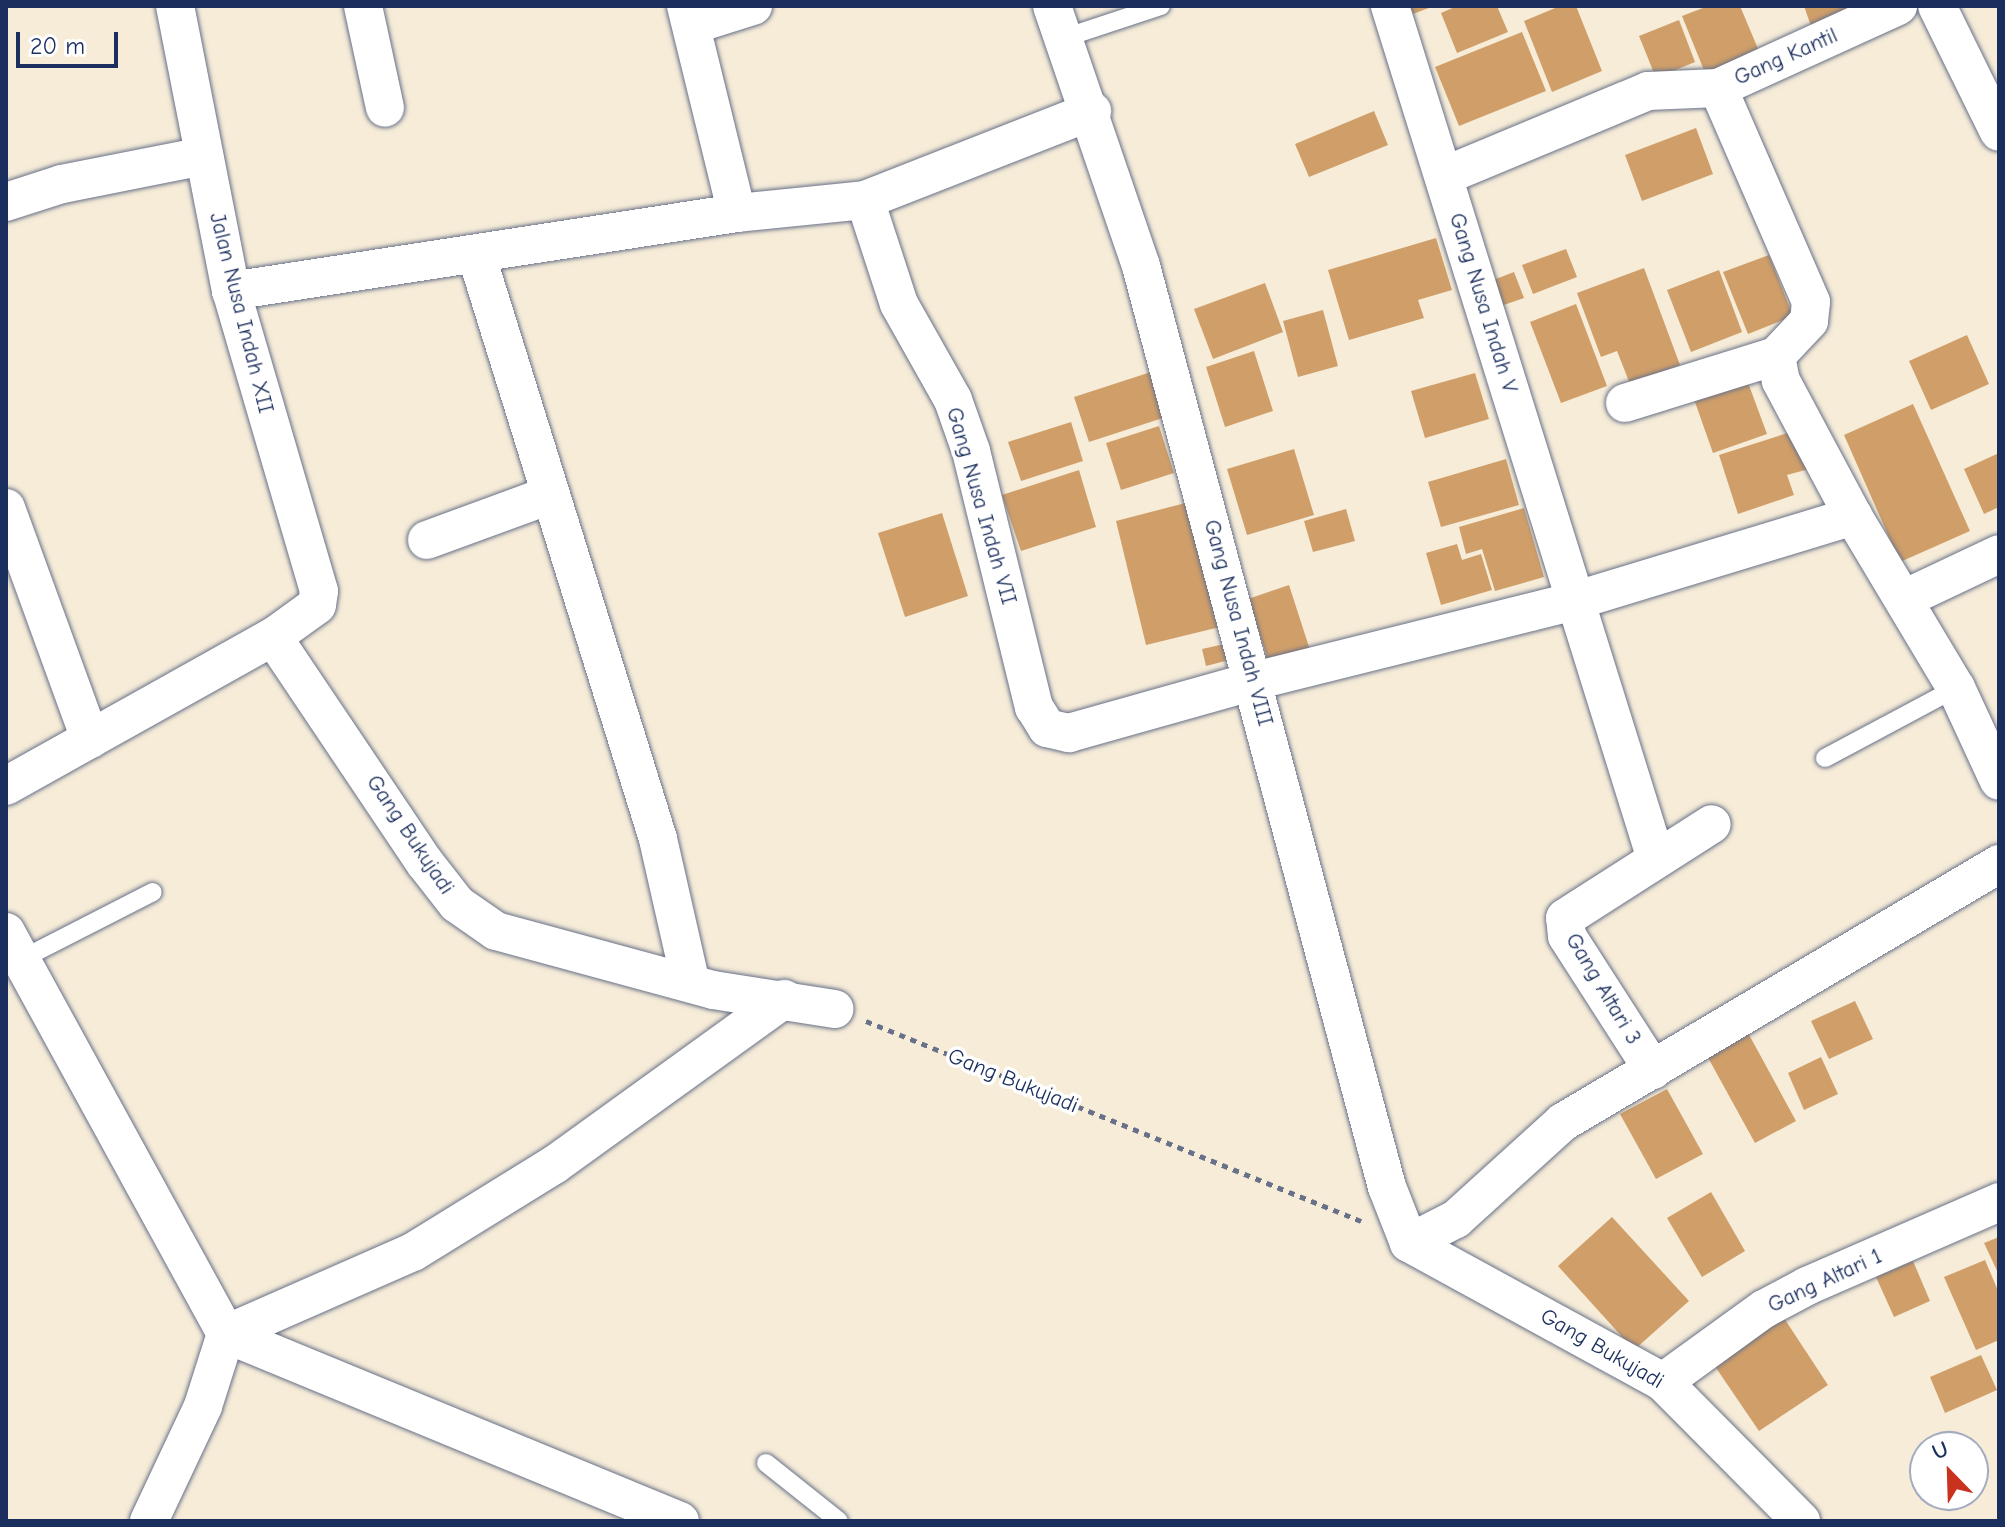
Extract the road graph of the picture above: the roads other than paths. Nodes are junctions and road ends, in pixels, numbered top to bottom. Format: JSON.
{"nodes":[{"id":1,"x":175,"y":6,"type":"edge"},
{"id":2,"x":363,"y":6,"type":"edge"},
{"id":3,"x":753,"y":6,"type":"edge"},
{"id":4,"x":1161,"y":6,"type":"edge"},
{"id":5,"x":1390,"y":6,"type":"edge"},
{"id":6,"x":1898,"y":6,"type":"edge"},
{"id":7,"x":1937,"y":6,"type":"edge"},
{"id":8,"x":689,"y":15,"type":"edge"},
{"id":9,"x":1058,"y":22,"type":"edge"},
{"id":10,"x":1718,"y":88,"type":"junction"},
{"id":11,"x":385,"y":108,"type":"dead end"},
{"id":12,"x":1092,"y":111,"type":"junction"},
{"id":13,"x":1999,"y":132,"type":"edge"},
{"id":14,"x":204,"y":156,"type":"junction"},
{"id":15,"x":1444,"y":176,"type":"junction"},
{"id":16,"x":865,"y":200,"type":"junction"},
{"id":17,"x":6,"y":202,"type":"edge"},
{"id":18,"x":737,"y":213,"type":"junction"},
{"id":19,"x":477,"y":257,"type":"junction"},
{"id":20,"x":231,"y":291,"type":"junction"},
{"id":21,"x":1776,"y":356,"type":"junction"},
{"id":22,"x":1625,"y":403,"type":"dead end"},
{"id":23,"x":550,"y":495,"type":"junction"},
{"id":24,"x":6,"y":508,"type":"edge"},
{"id":25,"x":1853,"y":516,"type":"junction"},
{"id":26,"x":427,"y":540,"type":"dead end"},
{"id":27,"x":1999,"y":554,"type":"edge"},
{"id":28,"x":1904,"y":599,"type":"junction"},
{"id":29,"x":1574,"y":601,"type":"junction"},
{"id":30,"x":273,"y":637,"type":"junction"},
{"id":31,"x":1254,"y":681,"type":"junction"},
{"id":32,"x":1956,"y":688,"type":"junction"},
{"id":33,"x":90,"y":739,"type":"junction"},
{"id":34,"x":1825,"y":758,"type":"dead end"},
{"id":35,"x":1999,"y":781,"type":"edge"},
{"id":36,"x":6,"y":786,"type":"edge"},
{"id":37,"x":1712,"y":824,"type":"dead end"},
{"id":38,"x":1655,"y":856,"type":"junction"},
{"id":39,"x":1999,"y":864,"type":"edge"},
{"id":40,"x":153,"y":892,"type":"dead end"},
{"id":41,"x":13,"y":946,"type":"edge"},
{"id":42,"x":690,"y":980,"type":"junction"},
{"id":43,"x":784,"y":999,"type":"junction"},
{"id":44,"x":835,"y":1009,"type":"road end"},
{"id":45,"x":1653,"y":1070,"type":"junction"},
{"id":46,"x":1999,"y":1202,"type":"edge"},
{"id":47,"x":1409,"y":1243,"type":"junction"},
{"id":48,"x":226,"y":1334,"type":"junction"},
{"id":49,"x":1663,"y":1382,"type":"junction"},
{"id":50,"x":766,"y":1463,"type":"dead end"},
{"id":51,"x":149,"y":1521,"type":"edge"},
{"id":52,"x":680,"y":1521,"type":"edge"},
{"id":53,"x":839,"y":1521,"type":"edge"},
{"id":54,"x":1801,"y":1521,"type":"edge"}],
"edges":[{"from":1,"to":14,"type":"street","name":"Jalan Nusa Indah XII"},
{"from":2,"to":11,"type":"street"},
{"from":3,"to":8,"type":"street"},
{"from":4,"to":9,"type":"lane"},
{"from":5,"to":15,"type":"street","name":"Gang Nusa Indah V"},
{"from":6,"to":10,"type":"street","name":"Gang Kantil"},
{"from":7,"to":13,"type":"street"},
{"from":8,"to":18,"type":"street"},
{"from":9,"to":12,"type":"street","name":"Gang Nusa Indah VIII"},
{"from":10,"to":15,"type":"street"},
{"from":10,"to":21,"type":"street"},
{"from":12,"to":16,"type":"street"},
{"from":12,"to":31,"type":"street","name":"Gang Nusa Indah VIII"},
{"from":14,"to":17,"type":"street"},
{"from":14,"to":20,"type":"street","name":"Jalan Nusa Indah XII"},
{"from":15,"to":29,"type":"street","name":"Gang Nusa Indah V"},
{"from":16,"to":18,"type":"street"},
{"from":16,"to":31,"type":"street","name":"Gang Nusa Indah VII"},
{"from":18,"to":19,"type":"street"},
{"from":19,"to":20,"type":"street"},
{"from":19,"to":23,"type":"street"},
{"from":20,"to":30,"type":"street","name":"Jalan Nusa Indah XII"},
{"from":21,"to":22,"type":"street"},
{"from":21,"to":25,"type":"street"},
{"from":23,"to":26,"type":"street"},
{"from":23,"to":42,"type":"street"},
{"from":24,"to":33,"type":"street"},
{"from":25,"to":28,"type":"street"},
{"from":25,"to":29,"type":"street"},
{"from":27,"to":28,"type":"street"},
{"from":28,"to":32,"type":"street"},
{"from":29,"to":31,"type":"street"},
{"from":29,"to":38,"type":"street"},
{"from":30,"to":33,"type":"street"},
{"from":30,"to":42,"type":"street","name":"Gang Bukujadi"},
{"from":31,"to":47,"type":"street","name":"Gang Nusa Indah VIII"},
{"from":32,"to":34,"type":"lane"},
{"from":32,"to":35,"type":"street"},
{"from":33,"to":36,"type":"street"},
{"from":37,"to":38,"type":"street","name":"Gang Altari 3"},
{"from":38,"to":45,"type":"street","name":"Gang Altari 3"},
{"from":39,"to":45,"type":"street"},
{"from":40,"to":41,"type":"lane"},
{"from":41,"to":48,"type":"street"},
{"from":42,"to":43,"type":"street","name":"Gang Bukujadi"},
{"from":43,"to":44,"type":"street","name":"Gang Bukujadi"},
{"from":43,"to":48,"type":"street"},
{"from":45,"to":47,"type":"street"},
{"from":46,"to":49,"type":"street","name":"Gang Altari 1"},
{"from":47,"to":49,"type":"street","name":"Gang Bukujadi"},
{"from":48,"to":51,"type":"street"},
{"from":48,"to":52,"type":"street"},
{"from":49,"to":54,"type":"street","name":"Gang Bukujadi"},
{"from":50,"to":53,"type":"lane"}]}
